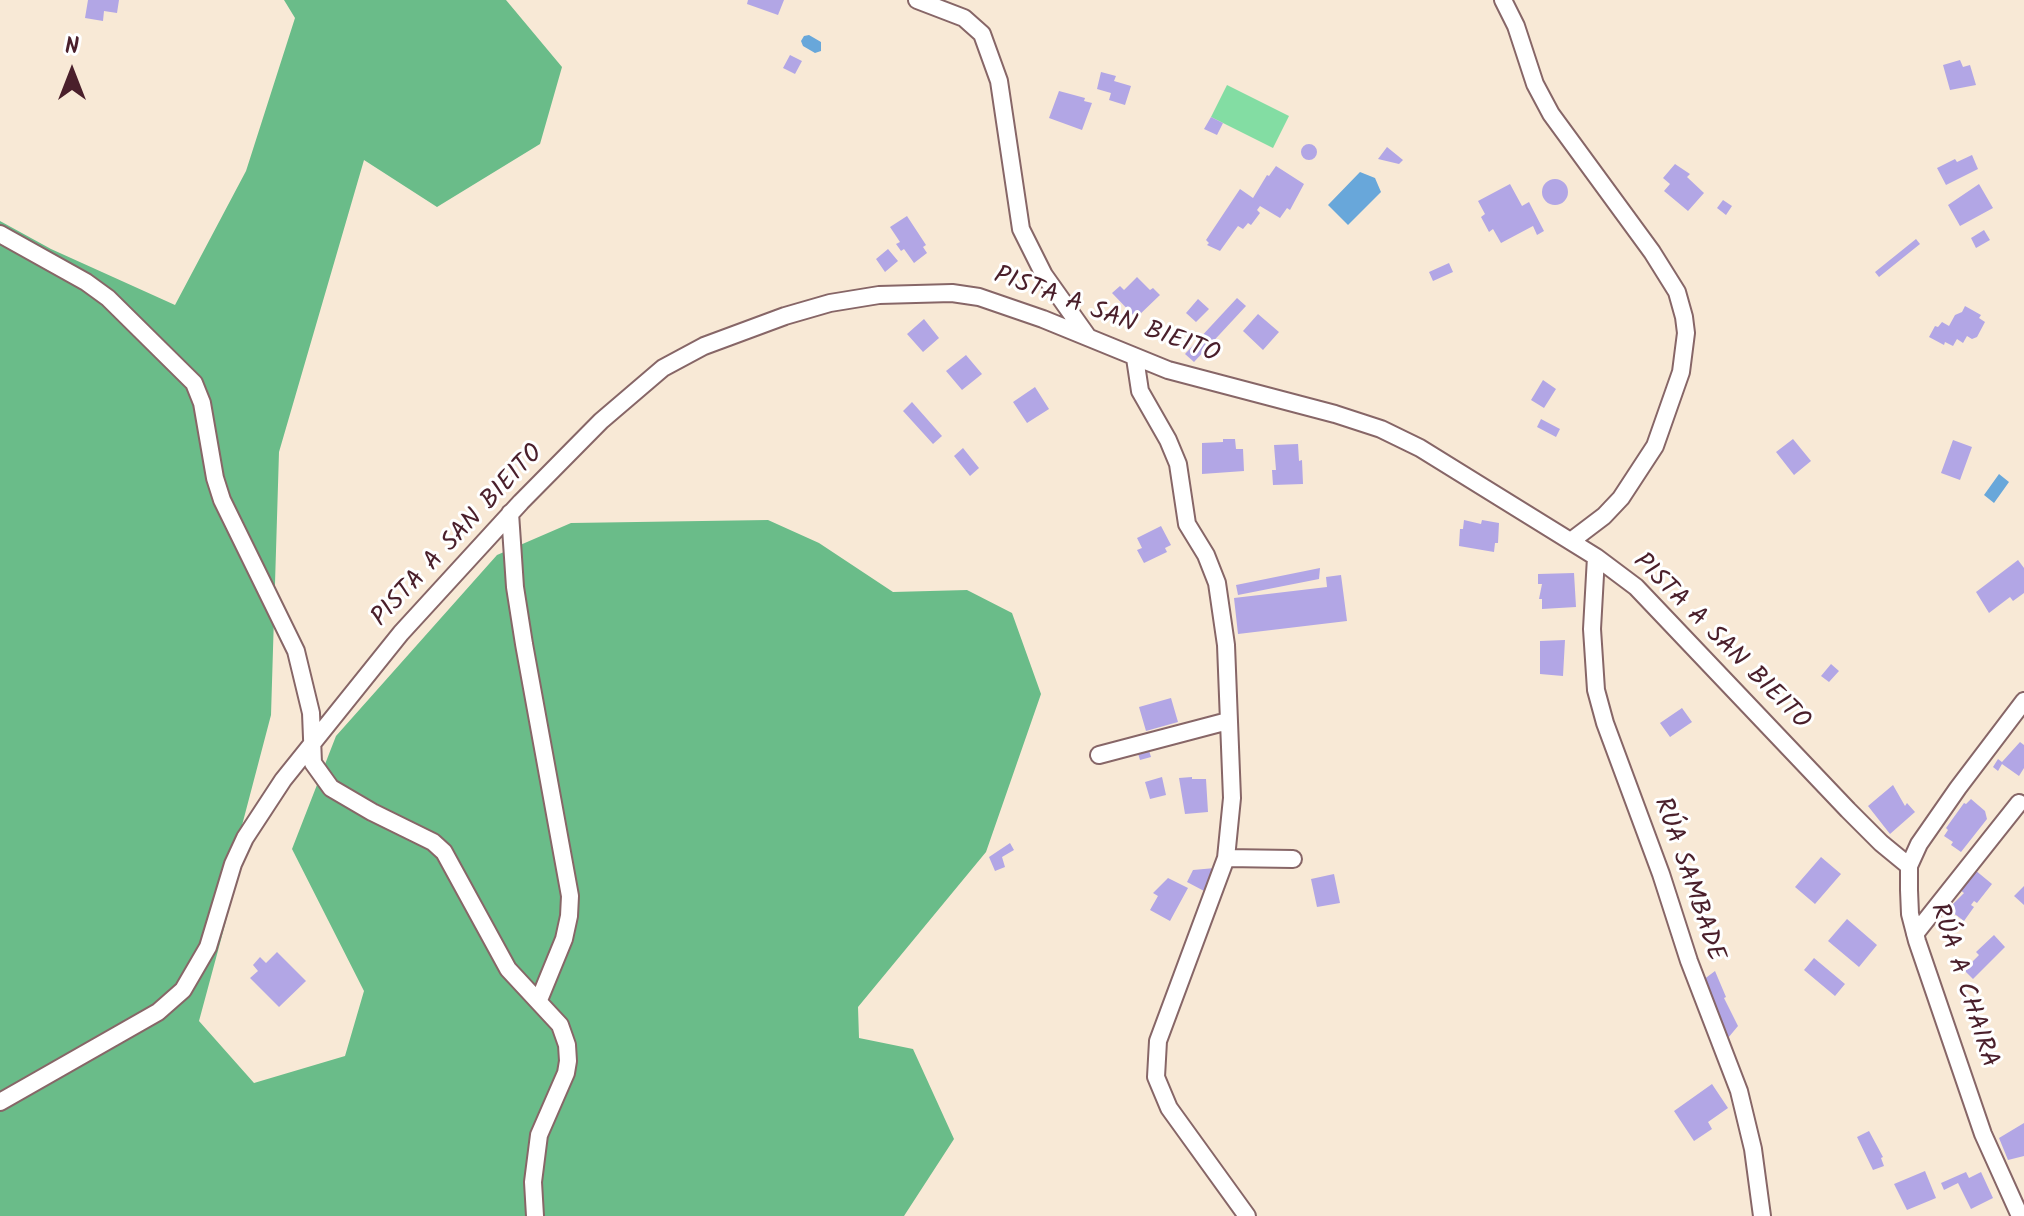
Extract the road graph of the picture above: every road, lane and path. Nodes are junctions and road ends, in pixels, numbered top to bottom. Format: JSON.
{"nodes":[{"id":1,"x":917,"y":0,"type":"edge"},
{"id":2,"x":1503,"y":0,"type":"edge"},
{"id":3,"x":0,"y":234,"type":"edge"},
{"id":4,"x":1089,"y":338,"type":"junction"},
{"id":5,"x":1135,"y":358,"type":"junction"},
{"id":6,"x":510,"y":513,"type":"junction"},
{"id":7,"x":1571,"y":541,"type":"junction"},
{"id":8,"x":1596,"y":557,"type":"junction"},
{"id":9,"x":2024,"y":701,"type":"edge"},
{"id":10,"x":1228,"y":721,"type":"junction"},
{"id":11,"x":312,"y":744,"type":"junction"},
{"id":12,"x":1099,"y":755,"type":"dead end"},
{"id":13,"x":2019,"y":803,"type":"dead end"},
{"id":14,"x":1226,"y":858,"type":"junction"},
{"id":15,"x":1293,"y":859,"type":"dead end"},
{"id":16,"x":1909,"y":866,"type":"junction"},
{"id":17,"x":1915,"y":934,"type":"junction"},
{"id":18,"x":539,"y":1000,"type":"junction"},
{"id":19,"x":0,"y":1102,"type":"edge"},
{"id":20,"x":535,"y":1216,"type":"edge"},
{"id":21,"x":1247,"y":1216,"type":"edge"},
{"id":22,"x":1762,"y":1216,"type":"edge"},
{"id":23,"x":2020,"y":1216,"type":"edge"}],
"edges":[{"from":1,"to":4,"type":"street"},
{"from":2,"to":7,"type":"street"},
{"from":3,"to":11,"type":"street"},
{"from":4,"to":5,"type":"street","name":"PISTA A SAN BIEITO"},
{"from":4,"to":6,"type":"street","name":"PISTA A SAN BIEITO"},
{"from":5,"to":7,"type":"street","name":"PISTA A SAN BIEITO"},
{"from":5,"to":10,"type":"street"},
{"from":6,"to":11,"type":"street","name":"PISTA A SAN BIEITO"},
{"from":6,"to":18,"type":"street"},
{"from":7,"to":8,"type":"street","name":"PISTA A SAN BIEITO"},
{"from":8,"to":16,"type":"street","name":"PISTA A SAN BIEITO"},
{"from":8,"to":22,"type":"street","name":"RÚA SAMBADE"},
{"from":9,"to":16,"type":"street","name":"RÚA A CHAIRA"},
{"from":10,"to":12,"type":"street"},
{"from":10,"to":14,"type":"street"},
{"from":11,"to":18,"type":"street"},
{"from":11,"to":19,"type":"street","name":"PISTA A SAN BIEITO"},
{"from":13,"to":17,"type":"street"},
{"from":14,"to":15,"type":"street"},
{"from":14,"to":21,"type":"street"},
{"from":16,"to":17,"type":"street","name":"RÚA A CHAIRA"},
{"from":17,"to":23,"type":"street","name":"RÚA A CHAIRA"},
{"from":18,"to":20,"type":"street"}]}
